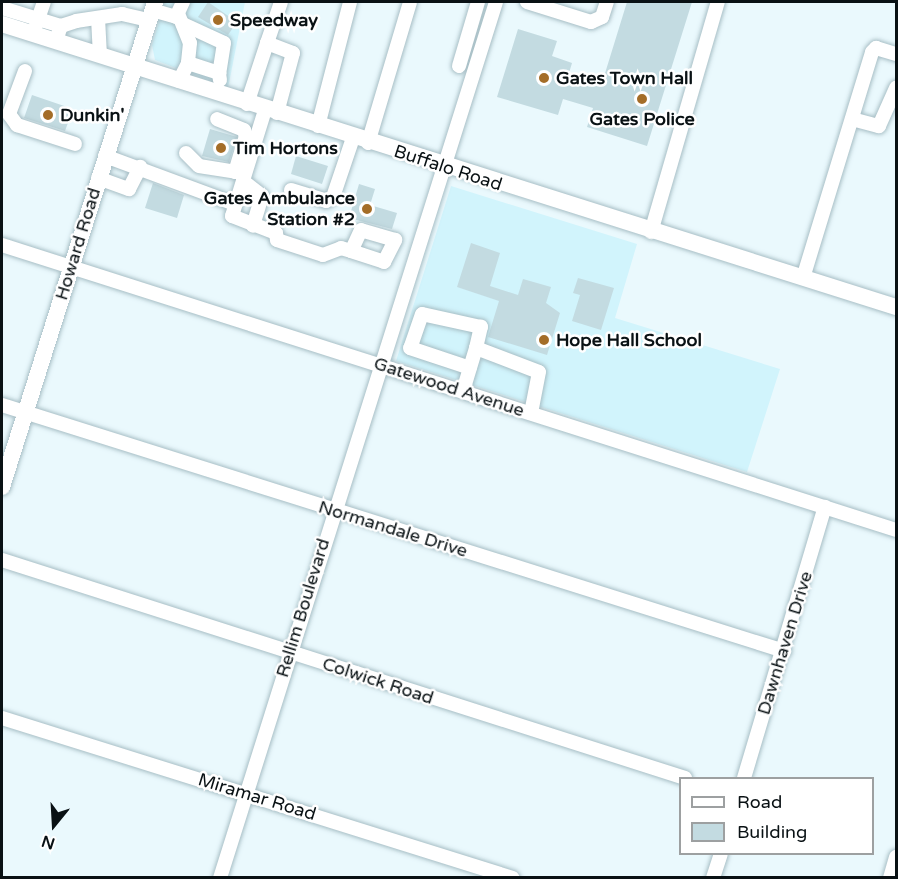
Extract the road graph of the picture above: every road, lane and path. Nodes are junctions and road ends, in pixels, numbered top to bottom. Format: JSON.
{"nodes":[{"id":1,"x":44,"y":2,"type":"edge"},
{"id":2,"x":183,"y":2,"type":"edge"},
{"id":3,"x":281,"y":2,"type":"edge"},
{"id":4,"x":350,"y":2,"type":"edge"},
{"id":5,"x":410,"y":2,"type":"edge"},
{"id":6,"x":478,"y":2,"type":"edge"},
{"id":7,"x":496,"y":2,"type":"edge"},
{"id":8,"x":527,"y":2,"type":"edge"},
{"id":9,"x":607,"y":2,"type":"edge"},
{"id":10,"x":718,"y":2,"type":"edge"},
{"id":11,"x":2,"y":8,"type":"edge"},
{"id":12,"x":124,"y":8,"type":"edge"},
{"id":13,"x":152,"y":10,"type":"edge"},
{"id":14,"x":98,"y":18,"type":"junction"},
{"id":15,"x":181,"y":20,"type":"junction"},
{"id":16,"x":2,"y":24,"type":"edge"},
{"id":17,"x":36,"y":26,"type":"junction"},
{"id":18,"x":58,"y":33,"type":"junction"},
{"id":19,"x":267,"y":43,"type":"junction"},
{"id":20,"x":897,"y":54,"type":"edge"},
{"id":21,"x":100,"y":55,"type":"junction"},
{"id":22,"x":189,"y":63,"type":"junction"},
{"id":23,"x":135,"y":65,"type":"junction"},
{"id":24,"x":459,"y":66,"type":"dead end"},
{"id":25,"x":25,"y":71,"type":"dead end"},
{"id":26,"x":219,"y":73,"type":"junction"},
{"id":27,"x":179,"y":81,"type":"junction"},
{"id":28,"x":897,"y":88,"type":"edge"},
{"id":29,"x":215,"y":94,"type":"junction"},
{"id":30,"x":247,"y":104,"type":"junction"},
{"id":31,"x":271,"y":112,"type":"junction"},
{"id":32,"x":217,"y":119,"type":"dead end"},
{"id":33,"x":852,"y":119,"type":"junction"},
{"id":34,"x":318,"y":126,"type":"junction"},
{"id":35,"x":361,"y":140,"type":"junction"},
{"id":36,"x":75,"y":144,"type":"dead end"},
{"id":37,"x":186,"y":153,"type":"dead end"},
{"id":38,"x":105,"y":156,"type":"junction"},
{"id":39,"x":442,"y":166,"type":"junction"},
{"id":40,"x":140,"y":167,"type":"junction"},
{"id":41,"x":98,"y":178,"type":"junction"},
{"id":42,"x":243,"y":181,"type":"junction"},
{"id":43,"x":291,"y":190,"type":"dead end"},
{"id":44,"x":235,"y":204,"type":"junction"},
{"id":45,"x":253,"y":226,"type":"junction"},
{"id":46,"x":651,"y":232,"type":"junction"},
{"id":47,"x":395,"y":240,"type":"junction"},
{"id":48,"x":2,"y":245,"type":"edge"},
{"id":49,"x":417,"y":248,"type":"junction"},
{"id":50,"x":351,"y":251,"type":"junction"},
{"id":51,"x":71,"y":268,"type":"junction"},
{"id":52,"x":803,"y":278,"type":"junction"},
{"id":53,"x":897,"y":307,"type":"edge"},
{"id":54,"x":476,"y":348,"type":"junction"},
{"id":55,"x":381,"y":365,"type":"junction"},
{"id":56,"x":470,"y":368,"type":"junction"},
{"id":57,"x":462,"y":392,"type":"junction"},
{"id":58,"x":2,"y":405,"type":"edge"},
{"id":59,"x":25,"y":413,"type":"junction"},
{"id":60,"x":531,"y":413,"type":"junction"},
{"id":61,"x":2,"y":488,"type":"edge"},
{"id":62,"x":825,"y":507,"type":"junction"},
{"id":63,"x":332,"y":510,"type":"junction"},
{"id":64,"x":897,"y":530,"type":"edge"},
{"id":65,"x":2,"y":560,"type":"edge"},
{"id":66,"x":784,"y":651,"type":"junction"},
{"id":67,"x":290,"y":653,"type":"junction"},
{"id":68,"x":2,"y":718,"type":"edge"},
{"id":69,"x":683,"y":777,"type":"edge"},
{"id":70,"x":744,"y":777,"type":"edge"},
{"id":71,"x":246,"y":794,"type":"junction"},
{"id":72,"x":721,"y":855,"type":"edge"},
{"id":73,"x":897,"y":856,"type":"edge"},
{"id":74,"x":220,"y":878,"type":"edge"},
{"id":75,"x":513,"y":878,"type":"edge"},
{"id":76,"x":713,"y":878,"type":"edge"},
{"id":77,"x":890,"y":878,"type":"edge"}],
"edges":[{"from":1,"to":17,"type":"street"},
{"from":2,"to":15,"type":"street"},
{"from":3,"to":19,"type":"street"},
{"from":4,"to":34,"type":"street"},
{"from":5,"to":35,"type":"street"},
{"from":6,"to":24,"type":"street"},
{"from":7,"to":39,"type":"street","name":"Rellim Boulevard"},
{"from":8,"to":9,"type":"street"},
{"from":10,"to":46,"type":"street"},
{"from":11,"to":17,"type":"street"},
{"from":12,"to":13,"type":"street"},
{"from":12,"to":14,"type":"street"},
{"from":13,"to":15,"type":"street"},
{"from":13,"to":23,"type":"main road","name":"Howard Road"},
{"from":14,"to":18,"type":"street"},
{"from":14,"to":21,"type":"street"},
{"from":15,"to":22,"type":"street"},
{"from":15,"to":26,"type":"street"},
{"from":16,"to":17,"type":"main road","name":"Buffalo Road"},
{"from":17,"to":18,"type":"main road","name":"Buffalo Road"},
{"from":18,"to":21,"type":"main road","name":"Buffalo Road"},
{"from":19,"to":30,"type":"street"},
{"from":19,"to":31,"type":"street"},
{"from":20,"to":33,"type":"street"},
{"from":21,"to":23,"type":"main road","name":"Buffalo Road"},
{"from":22,"to":26,"type":"street"},
{"from":22,"to":27,"type":"street"},
{"from":23,"to":27,"type":"main road","name":"Buffalo Road"},
{"from":23,"to":38,"type":"main road","name":"Howard Road"},
{"from":25,"to":36,"type":"street"},
{"from":26,"to":29,"type":"street"},
{"from":27,"to":29,"type":"main road","name":"Buffalo Road"},
{"from":28,"to":33,"type":"street"},
{"from":29,"to":30,"type":"main road","name":"Buffalo Road"},
{"from":30,"to":31,"type":"main road","name":"Buffalo Road"},
{"from":31,"to":34,"type":"main road","name":"Buffalo Road"},
{"from":31,"to":42,"type":"street"},
{"from":32,"to":37,"type":"street"},
{"from":33,"to":52,"type":"street"},
{"from":34,"to":35,"type":"main road","name":"Buffalo Road"},
{"from":35,"to":39,"type":"main road","name":"Buffalo Road"},
{"from":35,"to":43,"type":"street"},
{"from":38,"to":40,"type":"street"},
{"from":38,"to":41,"type":"main road","name":"Howard Road"},
{"from":39,"to":46,"type":"main road","name":"Buffalo Road"},
{"from":39,"to":49,"type":"street","name":"Rellim Boulevard"},
{"from":40,"to":41,"type":"street"},
{"from":40,"to":44,"type":"street"},
{"from":41,"to":51,"type":"main road","name":"Howard Road"},
{"from":42,"to":44,"type":"street"},
{"from":42,"to":45,"type":"street"},
{"from":44,"to":45,"type":"street"},
{"from":45,"to":50,"type":"street"},
{"from":46,"to":52,"type":"main road","name":"Buffalo Road"},
{"from":47,"to":49,"type":"street"},
{"from":47,"to":50,"type":"street"},
{"from":47,"to":50,"type":"street"},
{"from":48,"to":51,"type":"street","name":"Gatewood Avenue"},
{"from":49,"to":55,"type":"street","name":"Rellim Boulevard"},
{"from":51,"to":55,"type":"street","name":"Gatewood Avenue"},
{"from":51,"to":59,"type":"main road","name":"Howard Road"},
{"from":52,"to":53,"type":"main road","name":"Buffalo Road"},
{"from":54,"to":56,"type":"street"},
{"from":54,"to":56,"type":"street"},
{"from":54,"to":60,"type":"street"},
{"from":55,"to":57,"type":"street","name":"Gatewood Avenue"},
{"from":55,"to":63,"type":"street","name":"Rellim Boulevard"},
{"from":56,"to":57,"type":"street"},
{"from":57,"to":60,"type":"street","name":"Gatewood Avenue"},
{"from":58,"to":59,"type":"street","name":"Normandale Drive"},
{"from":59,"to":61,"type":"main road","name":"Howard Road"},
{"from":59,"to":63,"type":"street","name":"Normandale Drive"},
{"from":60,"to":62,"type":"street","name":"Gatewood Avenue"},
{"from":62,"to":64,"type":"street","name":"Gatewood Avenue"},
{"from":62,"to":66,"type":"street","name":"Dawnhaven Drive"},
{"from":63,"to":66,"type":"street","name":"Normandale Drive"},
{"from":63,"to":67,"type":"street","name":"Rellim Boulevard"},
{"from":65,"to":67,"type":"street","name":"Colwick Road"},
{"from":66,"to":70,"type":"street","name":"Dawnhaven Drive"},
{"from":67,"to":69,"type":"street","name":"Colwick Road"},
{"from":67,"to":71,"type":"street","name":"Rellim Boulevard"},
{"from":68,"to":71,"type":"street","name":"Miramar Road"},
{"from":71,"to":74,"type":"street","name":"Rellim Boulevard"},
{"from":71,"to":75,"type":"street","name":"Miramar Road"},
{"from":72,"to":76,"type":"street"},
{"from":73,"to":77,"type":"street"}]}
